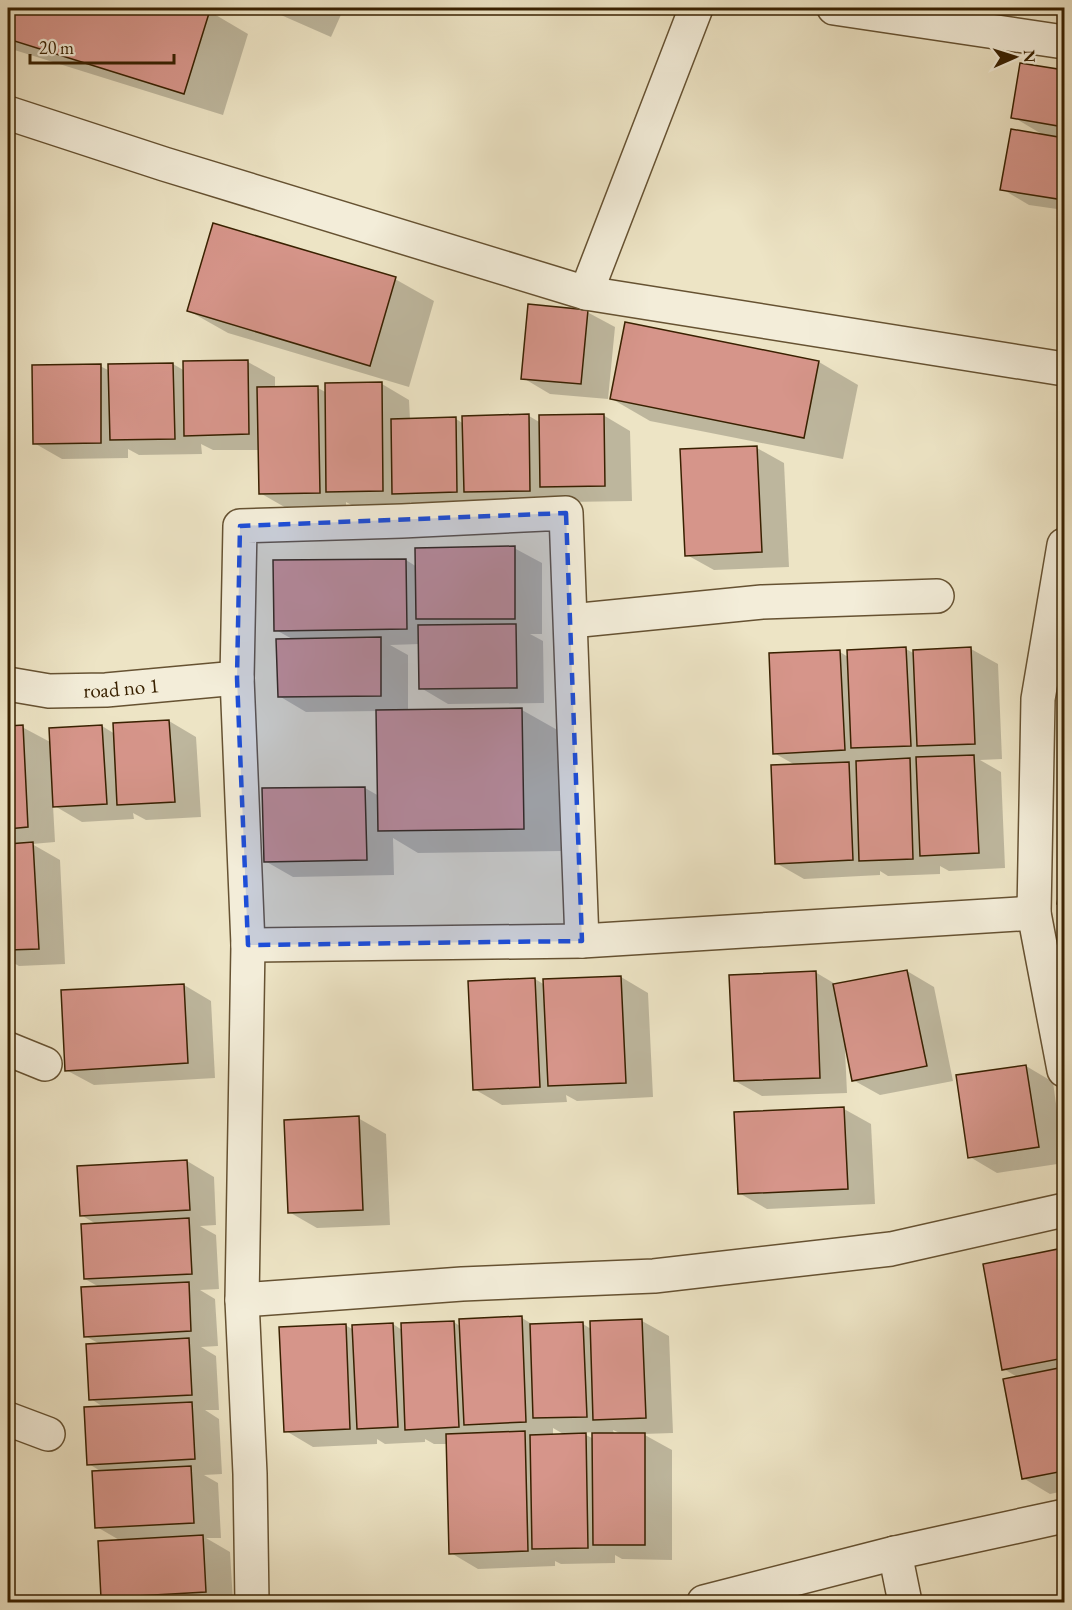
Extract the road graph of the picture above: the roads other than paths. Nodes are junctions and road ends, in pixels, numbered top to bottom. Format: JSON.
{"nodes":[{"id":1,"x":696,"y":8,"type":"edge"},
{"id":2,"x":834,"y":8,"type":"edge"},
{"id":3,"x":946,"y":16,"type":"edge"},
{"id":4,"x":1065,"y":42,"type":"edge"},
{"id":5,"x":8,"y":113,"type":"edge"},
{"id":6,"x":586,"y":293,"type":"junction"},
{"id":7,"x":1065,"y":369,"type":"edge"},
{"id":8,"x":1065,"y":545,"type":"edge"},
{"id":9,"x":937,"y":596,"type":"dead end"},
{"id":10,"x":570,"y":621,"type":"junction"},
{"id":11,"x":237,"y":678,"type":"junction"},
{"id":12,"x":8,"y":684,"type":"edge"},
{"id":13,"x":1034,"y":913,"type":"junction"},
{"id":14,"x":582,"y":941,"type":"junction"},
{"id":15,"x":248,"y":945,"type":"junction"},
{"id":16,"x":8,"y":1049,"type":"edge"},
{"id":17,"x":45,"y":1064,"type":"dead end"},
{"id":18,"x":1065,"y":1070,"type":"edge"},
{"id":19,"x":1065,"y":1209,"type":"edge"},
{"id":20,"x":242,"y":1300,"type":"junction"},
{"id":21,"x":8,"y":1419,"type":"edge"},
{"id":22,"x":48,"y":1434,"type":"dead end"},
{"id":23,"x":1065,"y":1516,"type":"edge"},
{"id":24,"x":895,"y":1553,"type":"junction"},
{"id":25,"x":252,"y":1602,"type":"edge"},
{"id":26,"x":704,"y":1602,"type":"edge"},
{"id":27,"x":905,"y":1602,"type":"edge"}],
"edges":[{"from":1,"to":6,"type":"street"},
{"from":2,"to":3,"type":"street"},
{"from":3,"to":4,"type":"street"},
{"from":5,"to":6,"type":"street"},
{"from":6,"to":7,"type":"street"},
{"from":8,"to":13,"type":"street"},
{"from":9,"to":10,"type":"street"},
{"from":10,"to":11,"type":"street"},
{"from":10,"to":14,"type":"street"},
{"from":11,"to":12,"type":"street","name":"road no 1"},
{"from":11,"to":15,"type":"street"},
{"from":13,"to":14,"type":"street"},
{"from":13,"to":18,"type":"street"},
{"from":14,"to":15,"type":"street"},
{"from":15,"to":20,"type":"street"},
{"from":16,"to":17,"type":"street"},
{"from":19,"to":20,"type":"street"},
{"from":20,"to":25,"type":"street"},
{"from":21,"to":22,"type":"street"},
{"from":23,"to":24,"type":"street"},
{"from":24,"to":26,"type":"street"},
{"from":24,"to":27,"type":"street"}]}
